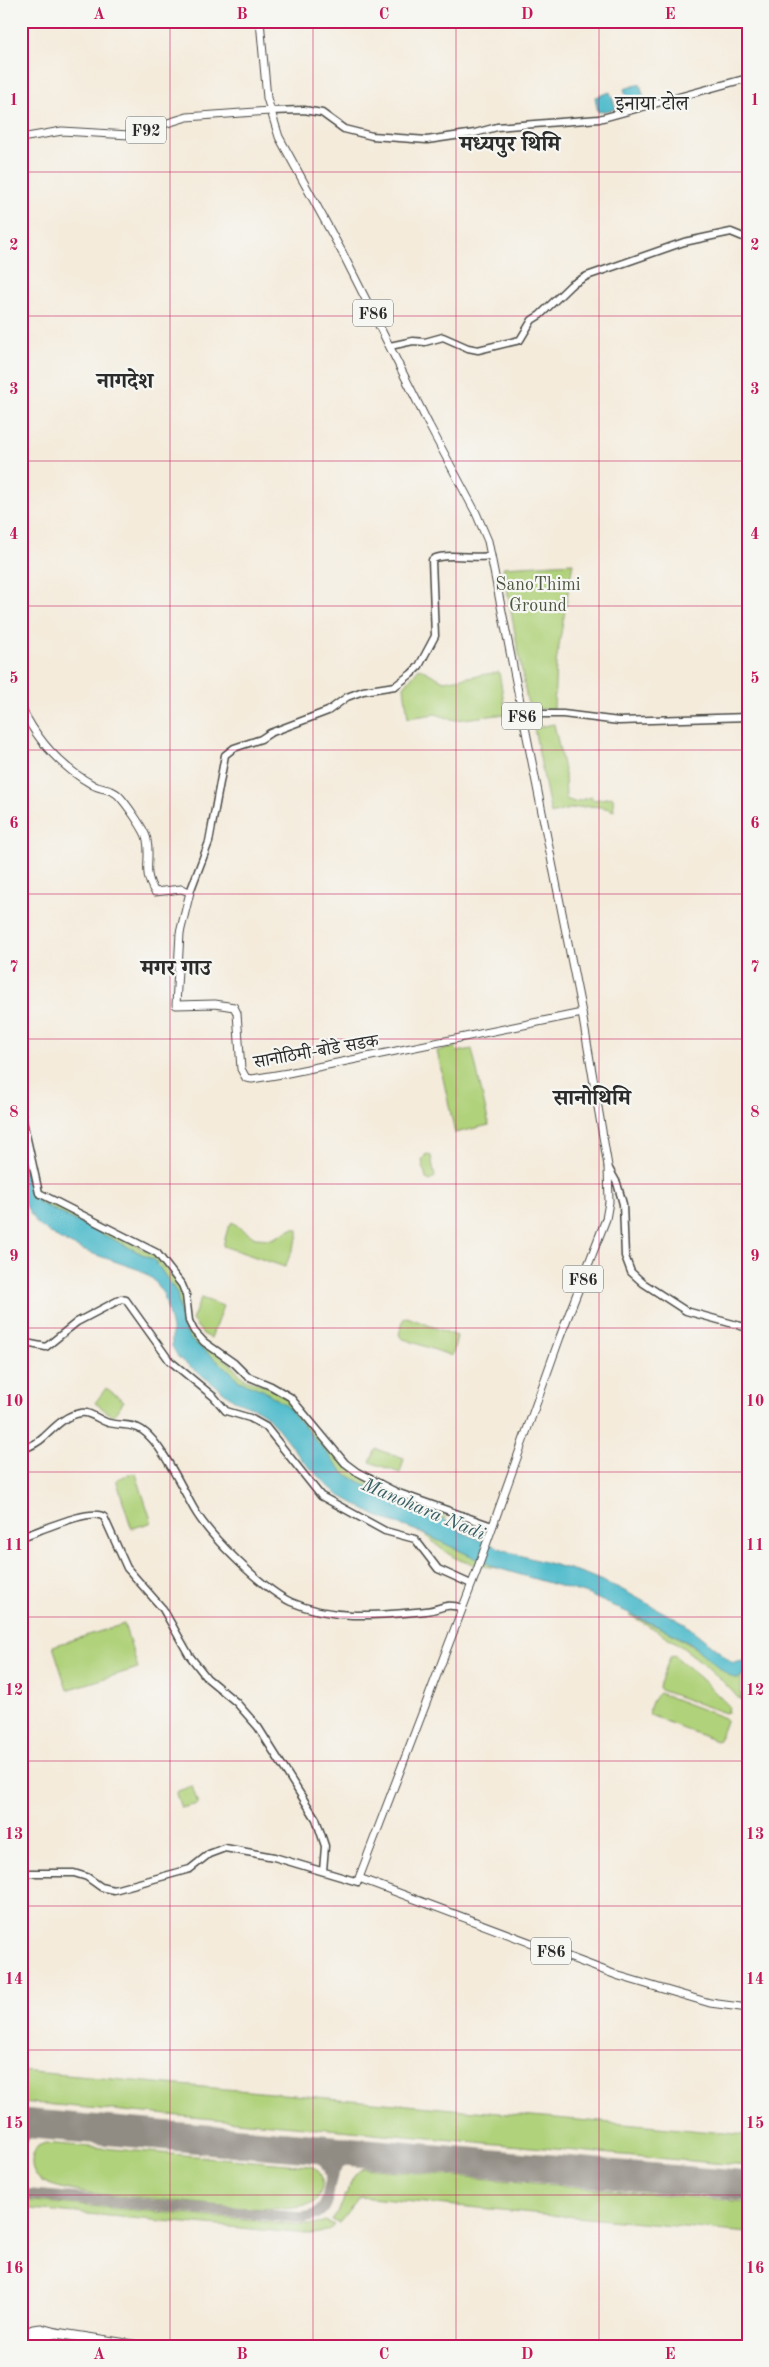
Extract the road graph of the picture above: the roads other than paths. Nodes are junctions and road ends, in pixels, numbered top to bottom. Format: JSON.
{"nodes":[{"id":1,"x":260,"y":21,"type":"edge"},
{"id":2,"x":748,"y":78,"type":"edge"},
{"id":3,"x":270,"y":111,"type":"junction"},
{"id":4,"x":21,"y":138,"type":"edge"},
{"id":5,"x":748,"y":239,"type":"edge"},
{"id":6,"x":390,"y":346,"type":"junction"},
{"id":7,"x":491,"y":556,"type":"junction"},
{"id":8,"x":21,"y":707,"type":"edge"},
{"id":9,"x":522,"y":714,"type":"junction"},
{"id":10,"x":748,"y":718,"type":"edge"},
{"id":11,"x":190,"y":892,"type":"junction"},
{"id":12,"x":582,"y":1013,"type":"junction"},
{"id":13,"x":21,"y":1112,"type":"edge"},
{"id":14,"x":608,"y":1166,"type":"junction"},
{"id":15,"x":748,"y":1328,"type":"edge"},
{"id":16,"x":21,"y":1342,"type":"edge"},
{"id":17,"x":21,"y":1450,"type":"edge"},
{"id":18,"x":492,"y":1526,"type":"junction"},
{"id":19,"x":21,"y":1537,"type":"edge"},
{"id":20,"x":471,"y":1584,"type":"junction"},
{"id":21,"x":462,"y":1608,"type":"junction"},
{"id":22,"x":323,"y":1871,"type":"junction"},
{"id":23,"x":21,"y":1873,"type":"edge"},
{"id":24,"x":359,"y":1878,"type":"junction"},
{"id":25,"x":748,"y":2008,"type":"edge"},
{"id":26,"x":22,"y":2336,"type":"edge"},
{"id":27,"x":38,"y":2337,"type":"edge"},
{"id":28,"x":139,"y":2346,"type":"edge"}],
"edges":[{"from":1,"to":3,"type":"main road","number":"F86"},
{"from":2,"to":3,"type":"street","number":"F92"},
{"from":3,"to":4,"type":"main road","number":"F92"},
{"from":3,"to":6,"type":"main road","number":"F86"},
{"from":5,"to":6,"type":"street"},
{"from":6,"to":7,"type":"main road","number":"F86"},
{"from":7,"to":9,"type":"main road","number":"F86"},
{"from":7,"to":11,"type":"street"},
{"from":8,"to":11,"type":"main road"},
{"from":9,"to":10,"type":"street"},
{"from":9,"to":12,"type":"main road","number":"F86"},
{"from":11,"to":12,"type":"main road","name":"सानोठिमी-बोडे सडक"},
{"from":12,"to":14,"type":"main road","number":"F86"},
{"from":13,"to":18,"type":"street"},
{"from":14,"to":15,"type":"street"},
{"from":14,"to":18,"type":"main road","number":"F86"},
{"from":16,"to":20,"type":"street"},
{"from":17,"to":21,"type":"street"},
{"from":18,"to":20,"type":"main road","number":"F86"},
{"from":19,"to":22,"type":"street"},
{"from":20,"to":21,"type":"main road","number":"F86"},
{"from":21,"to":24,"type":"main road","number":"F86"},
{"from":22,"to":23,"type":"street"},
{"from":22,"to":24,"type":"street"},
{"from":24,"to":25,"type":"main road","number":"F86"},
{"from":26,"to":27,"type":"highway"},
{"from":27,"to":28,"type":"highway"}]}
